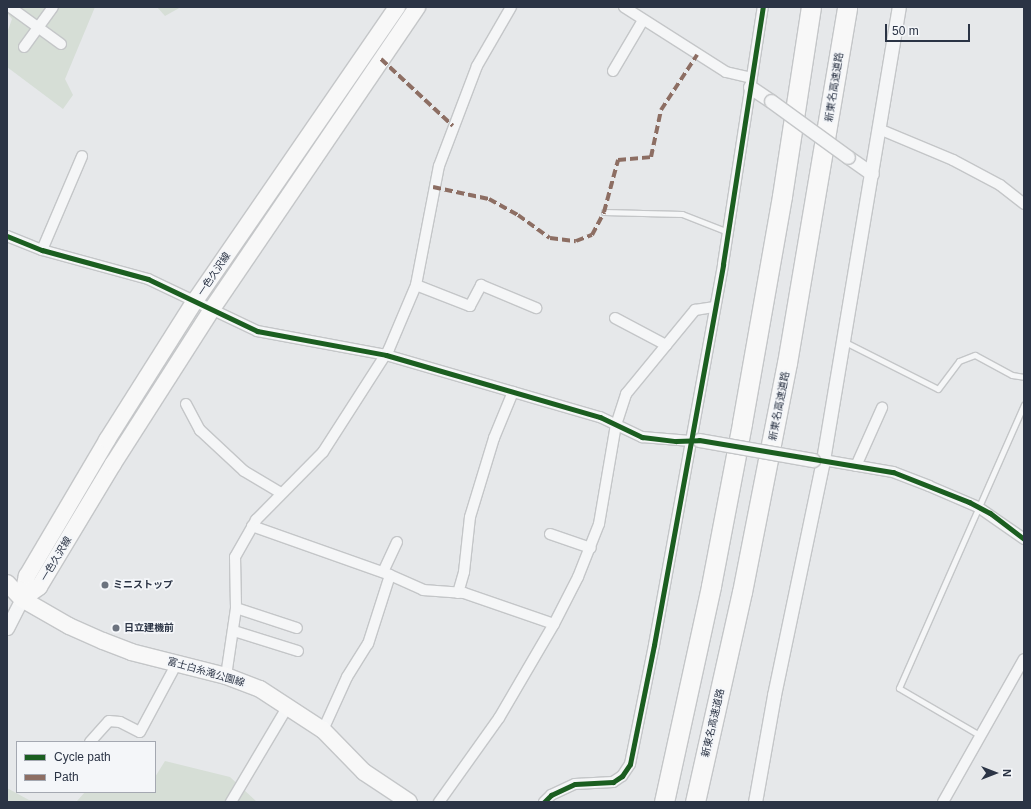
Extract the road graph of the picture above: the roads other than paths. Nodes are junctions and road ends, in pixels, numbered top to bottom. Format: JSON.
{"nodes":[{"id":1,"x":10,"y":7,"type":"edge"},
{"id":2,"x":53,"y":7,"type":"edge"},
{"id":3,"x":396,"y":7,"type":"edge"},
{"id":4,"x":417,"y":7,"type":"edge"},
{"id":5,"x":511,"y":7,"type":"edge"},
{"id":6,"x":624,"y":7,"type":"edge"},
{"id":7,"x":763,"y":7,"type":"edge"},
{"id":8,"x":811,"y":7,"type":"edge"},
{"id":9,"x":846,"y":7,"type":"edge"},
{"id":10,"x":899,"y":7,"type":"edge"},
{"id":11,"x":644,"y":20,"type":"junction"},
{"id":12,"x":38,"y":27,"type":"junction"},
{"id":13,"x":61,"y":44,"type":"dead end"},
{"id":14,"x":24,"y":47,"type":"dead end"},
{"id":15,"x":613,"y":70,"type":"dead end"},
{"id":16,"x":751,"y":82,"type":"junction"},
{"id":17,"x":879,"y":129,"type":"junction"},
{"id":18,"x":82,"y":156,"type":"dead end"},
{"id":19,"x":872,"y":174,"type":"junction"},
{"id":20,"x":1024,"y":204,"type":"edge"},
{"id":21,"x":604,"y":212,"type":"dead end"},
{"id":22,"x":728,"y":232,"type":"junction"},
{"id":23,"x":7,"y":236,"type":"edge"},
{"id":24,"x":42,"y":250,"type":"junction"},
{"id":25,"x":416,"y":285,"type":"junction"},
{"id":26,"x":195,"y":301,"type":"junction"},
{"id":27,"x":715,"y":307,"type":"junction"},
{"id":28,"x":536,"y":308,"type":"dead end"},
{"id":29,"x":212,"y":309,"type":"junction"},
{"id":30,"x":615,"y":318,"type":"dead end"},
{"id":31,"x":843,"y":341,"type":"junction"},
{"id":32,"x":666,"y":345,"type":"junction"},
{"id":33,"x":386,"y":355,"type":"junction"},
{"id":34,"x":1024,"y":377,"type":"edge"},
{"id":35,"x":513,"y":392,"type":"junction"},
{"id":36,"x":186,"y":404,"type":"dead end"},
{"id":37,"x":1024,"y":404,"type":"edge"},
{"id":38,"x":882,"y":408,"type":"dead end"},
{"id":39,"x":616,"y":425,"type":"junction"},
{"id":40,"x":695,"y":440,"type":"junction"},
{"id":41,"x":818,"y":460,"type":"junction"},
{"id":42,"x":856,"y":466,"type":"junction"},
{"id":43,"x":281,"y":493,"type":"junction"},
{"id":44,"x":978,"y":507,"type":"junction"},
{"id":45,"x":252,"y":526,"type":"junction"},
{"id":46,"x":550,"y":534,"type":"dead end"},
{"id":47,"x":1024,"y":539,"type":"edge"},
{"id":48,"x":397,"y":542,"type":"dead end"},
{"id":49,"x":591,"y":548,"type":"junction"},
{"id":50,"x":386,"y":574,"type":"junction"},
{"id":51,"x":7,"y":583,"type":"edge"},
{"id":52,"x":458,"y":593,"type":"junction"},
{"id":53,"x":22,"y":599,"type":"junction"},
{"id":54,"x":236,"y":608,"type":"junction"},
{"id":55,"x":554,"y":624,"type":"junction"},
{"id":56,"x":7,"y":628,"type":"edge"},
{"id":57,"x":297,"y":628,"type":"dead end"},
{"id":58,"x":234,"y":631,"type":"junction"},
{"id":59,"x":298,"y":651,"type":"dead end"},
{"id":60,"x":1024,"y":659,"type":"edge"},
{"id":61,"x":177,"y":663,"type":"junction"},
{"id":62,"x":226,"y":676,"type":"junction"},
{"id":63,"x":288,"y":706,"type":"junction"},
{"id":64,"x":323,"y":730,"type":"junction"},
{"id":65,"x":982,"y":736,"type":"junction"},
{"id":66,"x":91,"y":741,"type":"edge"},
{"id":67,"x":231,"y":802,"type":"edge"},
{"id":68,"x":409,"y":802,"type":"edge"},
{"id":69,"x":439,"y":802,"type":"edge"},
{"id":70,"x":544,"y":802,"type":"edge"},
{"id":71,"x":664,"y":802,"type":"edge"},
{"id":72,"x":695,"y":802,"type":"edge"},
{"id":73,"x":755,"y":802,"type":"edge"},
{"id":74,"x":943,"y":802,"type":"edge"}],
"edges":[{"from":1,"to":12,"type":"street"},
{"from":2,"to":12,"type":"street"},
{"from":3,"to":26,"type":"main road","name":"一色久沢線"},
{"from":4,"to":29,"type":"main road","name":"一色久沢線"},
{"from":5,"to":25,"type":"street"},
{"from":6,"to":11,"type":"street"},
{"from":7,"to":16,"type":"street"},
{"from":8,"to":71,"type":"highway"},
{"from":9,"to":72,"type":"highway","name":"新東名高速道路"},
{"from":10,"to":17,"type":"street"},
{"from":11,"to":15,"type":"street"},
{"from":11,"to":16,"type":"street"},
{"from":12,"to":13,"type":"street"},
{"from":12,"to":14,"type":"street"},
{"from":16,"to":19,"type":"street","bridge":true},
{"from":16,"to":22,"type":"street"},
{"from":17,"to":19,"type":"street"},
{"from":17,"to":20,"type":"street"},
{"from":18,"to":24,"type":"street"},
{"from":19,"to":31,"type":"street"},
{"from":21,"to":22,"type":"lane"},
{"from":22,"to":27,"type":"street"},
{"from":23,"to":24,"type":"street"},
{"from":24,"to":26,"type":"street"},
{"from":25,"to":28,"type":"street"},
{"from":25,"to":33,"type":"street"},
{"from":26,"to":29,"type":"street"},
{"from":26,"to":53,"type":"main road","name":"一色久沢線"},
{"from":27,"to":32,"type":"street"},
{"from":27,"to":40,"type":"street"},
{"from":29,"to":33,"type":"street"},
{"from":29,"to":53,"type":"main road","name":"一色久沢線"},
{"from":30,"to":32,"type":"street"},
{"from":31,"to":34,"type":"lane"},
{"from":31,"to":41,"type":"street"},
{"from":32,"to":39,"type":"street"},
{"from":33,"to":35,"type":"street"},
{"from":33,"to":43,"type":"street"},
{"from":35,"to":39,"type":"street"},
{"from":35,"to":52,"type":"street"},
{"from":36,"to":43,"type":"street"},
{"from":37,"to":44,"type":"lane"},
{"from":38,"to":42,"type":"street"},
{"from":39,"to":40,"type":"street"},
{"from":39,"to":49,"type":"street"},
{"from":40,"to":41,"type":"street","bridge":true},
{"from":40,"to":70,"type":"street"},
{"from":41,"to":42,"type":"street"},
{"from":41,"to":73,"type":"street"},
{"from":42,"to":44,"type":"street"},
{"from":43,"to":45,"type":"street"},
{"from":44,"to":47,"type":"street"},
{"from":44,"to":65,"type":"lane"},
{"from":45,"to":50,"type":"street"},
{"from":45,"to":54,"type":"street"},
{"from":46,"to":49,"type":"street"},
{"from":48,"to":50,"type":"street"},
{"from":49,"to":55,"type":"street"},
{"from":50,"to":52,"type":"street"},
{"from":50,"to":64,"type":"street"},
{"from":51,"to":53,"type":"main road","name":"富士白糸滝公園線"},
{"from":52,"to":55,"type":"street"},
{"from":53,"to":56,"type":"street"},
{"from":53,"to":61,"type":"main road","name":"富士白糸滝公園線"},
{"from":54,"to":57,"type":"street"},
{"from":54,"to":58,"type":"street"},
{"from":55,"to":69,"type":"street"},
{"from":58,"to":59,"type":"street"},
{"from":58,"to":62,"type":"street"},
{"from":60,"to":65,"type":"street"},
{"from":61,"to":62,"type":"main road","name":"富士白糸滝公園線"},
{"from":61,"to":66,"type":"street"},
{"from":62,"to":63,"type":"main road","name":"富士白糸滝公園線"},
{"from":63,"to":64,"type":"main road","name":"富士白糸滝公園線"},
{"from":63,"to":67,"type":"street"},
{"from":64,"to":68,"type":"main road","name":"富士白糸滝公園線"},
{"from":65,"to":74,"type":"street"}]}
